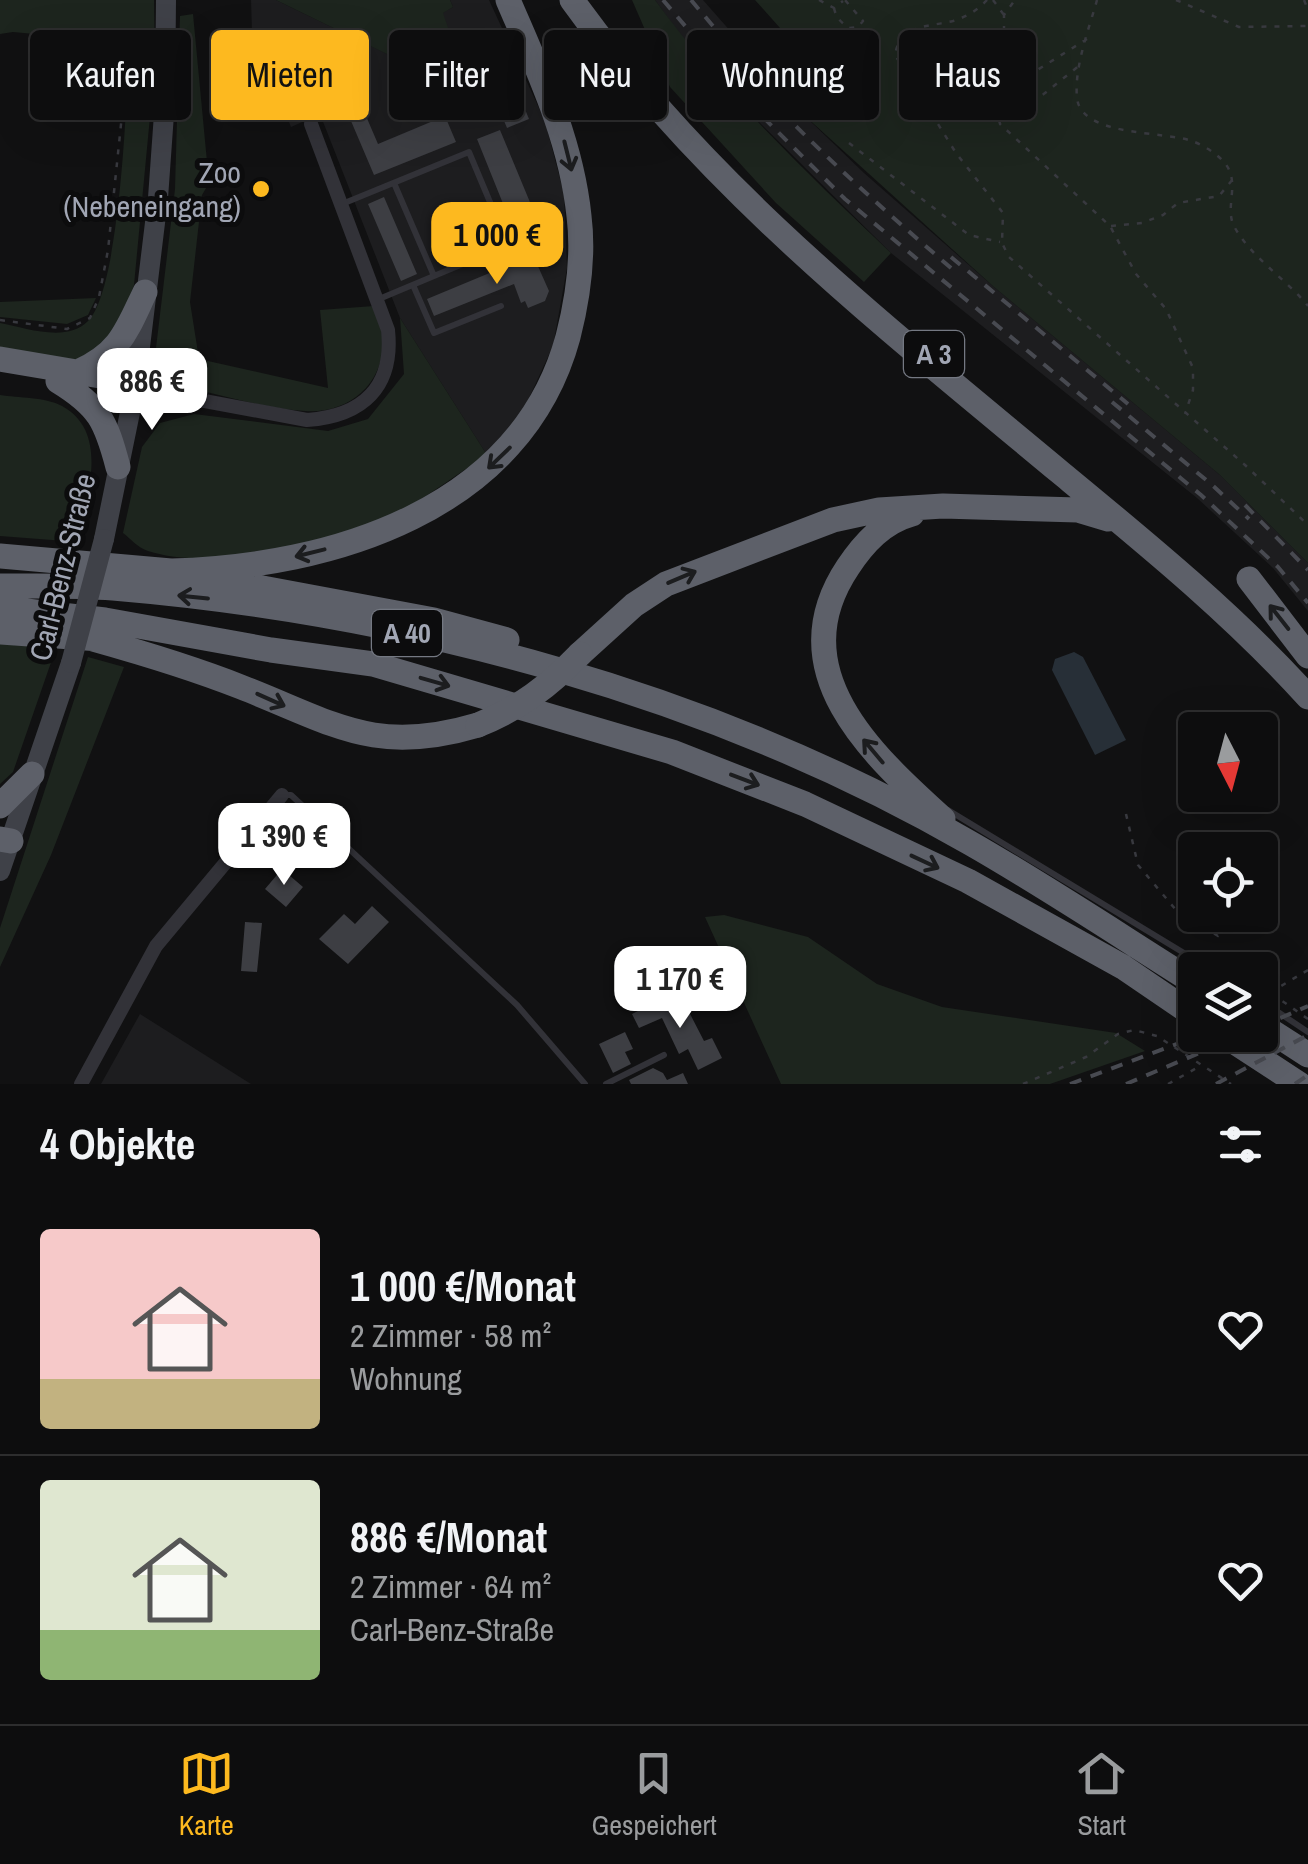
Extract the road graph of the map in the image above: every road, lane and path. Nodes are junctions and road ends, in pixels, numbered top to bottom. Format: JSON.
{"nodes":[{"id":1,"x":166,"y":0,"type":"edge"},
{"id":2,"x":508,"y":0,"type":"edge"},
{"id":3,"x":572,"y":0,"type":"edge"},
{"id":4,"x":586,"y":0,"type":"edge"},
{"id":5,"x":819,"y":0,"type":"edge"},
{"id":6,"x":845,"y":0,"type":"edge"},
{"id":7,"x":987,"y":0,"type":"edge"},
{"id":8,"x":993,"y":0,"type":"edge"},
{"id":9,"x":1015,"y":0,"type":"edge"},
{"id":10,"x":1097,"y":0,"type":"edge"},
{"id":11,"x":1176,"y":0,"type":"edge"},
{"id":12,"x":1304,"y":0,"type":"edge"},
{"id":13,"x":834,"y":8,"type":"junction"},
{"id":14,"x":1308,"y":10,"type":"edge"},
{"id":15,"x":1004,"y":16,"type":"junction"},
{"id":16,"x":1308,"y":26,"type":"edge"},
{"id":17,"x":1003,"y":30,"type":"edge"},
{"id":18,"x":1087,"y":39,"type":"junction"},
{"id":19,"x":1081,"y":64,"type":"junction"},
{"id":20,"x":1036,"y":69,"type":"edge"},
{"id":21,"x":1036,"y":98,"type":"edge"},
{"id":22,"x":121,"y":120,"type":"edge"},
{"id":23,"x":999,"y":120,"type":"edge"},
{"id":24,"x":311,"y":124,"type":"dead end"},
{"id":25,"x":849,"y":144,"type":"dead end"},
{"id":26,"x":1234,"y":179,"type":"junction"},
{"id":27,"x":394,"y":183,"type":"junction"},
{"id":28,"x":342,"y":205,"type":"junction"},
{"id":29,"x":1110,"y":226,"type":"junction"},
{"id":30,"x":1002,"y":243,"type":"junction"},
{"id":31,"x":434,"y":276,"type":"junction"},
{"id":32,"x":413,"y":286,"type":"junction"},
{"id":33,"x":145,"y":292,"type":"junction"},
{"id":34,"x":378,"y":300,"type":"junction"},
{"id":35,"x":501,"y":306,"type":"dead end"},
{"id":36,"x":1308,"y":306,"type":"edge"},
{"id":37,"x":0,"y":320,"type":"edge"},
{"id":38,"x":0,"y":359,"type":"edge"},
{"id":39,"x":0,"y":372,"type":"edge"},
{"id":40,"x":68,"y":377,"type":"junction"},
{"id":41,"x":135,"y":388,"type":"junction"},
{"id":42,"x":1185,"y":414,"type":"junction"},
{"id":43,"x":118,"y":467,"type":"junction"},
{"id":44,"x":884,"y":517,"type":"junction"},
{"id":45,"x":1122,"y":524,"type":"junction"},
{"id":46,"x":1308,"y":525,"type":"edge"},
{"id":47,"x":6,"y":557,"type":"edge"},
{"id":48,"x":172,"y":571,"type":"junction"},
{"id":49,"x":1249,"y":579,"type":"dead end"},
{"id":50,"x":0,"y":586,"type":"edge"},
{"id":51,"x":0,"y":608,"type":"edge"},
{"id":52,"x":0,"y":632,"type":"edge"},
{"id":53,"x":94,"y":639,"type":"junction"},
{"id":54,"x":271,"y":650,"type":"junction"},
{"id":55,"x":1308,"y":656,"type":"edge"},
{"id":56,"x":1308,"y":681,"type":"edge"},
{"id":57,"x":1308,"y":698,"type":"edge"},
{"id":58,"x":696,"y":716,"type":"junction"},
{"id":59,"x":32,"y":774,"type":"junction"},
{"id":60,"x":910,"y":789,"type":"junction"},
{"id":61,"x":282,"y":795,"type":"joint"},
{"id":62,"x":0,"y":806,"type":"edge"},
{"id":63,"x":1126,"y":814,"type":"dead end"},
{"id":64,"x":969,"y":842,"type":"junction"},
{"id":65,"x":3,"y":853,"type":"edge"},
{"id":66,"x":1178,"y":911,"type":"edge"},
{"id":67,"x":1183,"y":952,"type":"edge"},
{"id":68,"x":1308,"y":970,"type":"edge"},
{"id":69,"x":1178,"y":972,"type":"edge"},
{"id":70,"x":1178,"y":1004,"type":"edge"},
{"id":71,"x":1278,"y":1012,"type":"edge"},
{"id":72,"x":1308,"y":1020,"type":"edge"},
{"id":73,"x":1308,"y":1032,"type":"edge"},
{"id":74,"x":1278,"y":1036,"type":"edge"},
{"id":75,"x":1250,"y":1052,"type":"edge"},
{"id":76,"x":664,"y":1055,"type":"dead end"},
{"id":77,"x":1308,"y":1055,"type":"edge"},
{"id":78,"x":1202,"y":1065,"type":"junction"},
{"id":79,"x":81,"y":1084,"type":"edge"},
{"id":80,"x":584,"y":1084,"type":"edge"},
{"id":81,"x":606,"y":1084,"type":"edge"},
{"id":82,"x":1023,"y":1084,"type":"edge"},
{"id":83,"x":1168,"y":1084,"type":"edge"},
{"id":84,"x":1231,"y":1084,"type":"edge"},
{"id":85,"x":1299,"y":1084,"type":"edge"}],
"edges":[{"from":1,"to":33,"type":"main road","name":"Carl-Benz-Straße"},
{"from":2,"to":48,"type":"highway","one_way":true},
{"from":3,"to":45,"type":"highway","number":"A 3"},
{"from":4,"to":56,"type":"highway","number":"A 3"},
{"from":5,"to":13,"type":"path"},
{"from":6,"to":13,"type":"path"},
{"from":6,"to":13,"type":"path"},
{"from":7,"to":30,"type":"path"},
{"from":8,"to":15,"type":"path"},
{"from":9,"to":15,"type":"path"},
{"from":10,"to":18,"type":"path"},
{"from":11,"to":16,"type":"path"},
{"from":12,"to":14,"type":"path"},
{"from":15,"to":17,"type":"path"},
{"from":18,"to":19,"type":"path"},
{"from":18,"to":20,"type":"path"},
{"from":19,"to":21,"type":"path"},
{"from":19,"to":26,"type":"path"},
{"from":22,"to":37,"type":"path"},
{"from":23,"to":29,"type":"path"},
{"from":24,"to":28,"type":"street"},
{"from":25,"to":30,"type":"path"},
{"from":26,"to":29,"type":"path"},
{"from":26,"to":36,"type":"path"},
{"from":27,"to":28,"type":"lane"},
{"from":27,"to":31,"type":"lane"},
{"from":27,"to":31,"type":"lane"},
{"from":28,"to":34,"type":"street"},
{"from":29,"to":42,"type":"path"},
{"from":30,"to":42,"type":"path"},
{"from":31,"to":32,"type":"lane"},
{"from":32,"to":34,"type":"lane"},
{"from":32,"to":35,"type":"lane"},
{"from":33,"to":40,"type":"highway"},
{"from":33,"to":41,"type":"main road","name":"Carl-Benz-Straße"},
{"from":34,"to":41,"type":"street"},
{"from":38,"to":40,"type":"highway"},
{"from":39,"to":40,"type":"highway"},
{"from":40,"to":41,"type":"highway"},
{"from":40,"to":43,"type":"highway"},
{"from":41,"to":43,"type":"main road","name":"Carl-Benz-Straße"},
{"from":42,"to":46,"type":"path"},
{"from":43,"to":59,"type":"main road","name":"Carl-Benz-Straße","bridge":true},
{"from":44,"to":45,"type":"highway"},
{"from":53,"to":44,"type":"highway","one_way":true,"bridge":true},
{"from":60,"to":44,"type":"highway","one_way":true},
{"from":45,"to":57,"type":"highway","number":"A 3"},
{"from":47,"to":48,"type":"highway"},
{"from":48,"to":58,"type":"highway"},
{"from":55,"to":49,"type":"highway","one_way":true},
{"from":58,"to":50,"type":"highway","number":"A 40","one_way":true},
{"from":51,"to":54,"type":"highway","number":"A 40"},
{"from":52,"to":53,"type":"highway"},
{"from":53,"to":54,"type":"highway"},
{"from":54,"to":70,"type":"highway","number":"A 40","one_way":true},
{"from":58,"to":64,"type":"highway","number":"A 40"},
{"from":59,"to":62,"type":"highway"},
{"from":59,"to":65,"type":"main road","name":"Carl-Benz-Straße"},
{"from":60,"to":64,"type":"highway"},
{"from":60,"to":67,"type":"lane"},
{"from":61,"to":79,"type":"street"},
{"from":61,"to":80,"type":"lane"},
{"from":63,"to":66,"type":"path"},
{"from":64,"to":69,"type":"highway","number":"A 40"},
{"from":68,"to":72,"type":"path"},
{"from":71,"to":73,"type":"lane"},
{"from":74,"to":77,"type":"highway"},
{"from":75,"to":85,"type":"highway"},
{"from":76,"to":81,"type":"lane"},
{"from":78,"to":82,"type":"path"},
{"from":78,"to":83,"type":"path"},
{"from":78,"to":84,"type":"path"}]}
